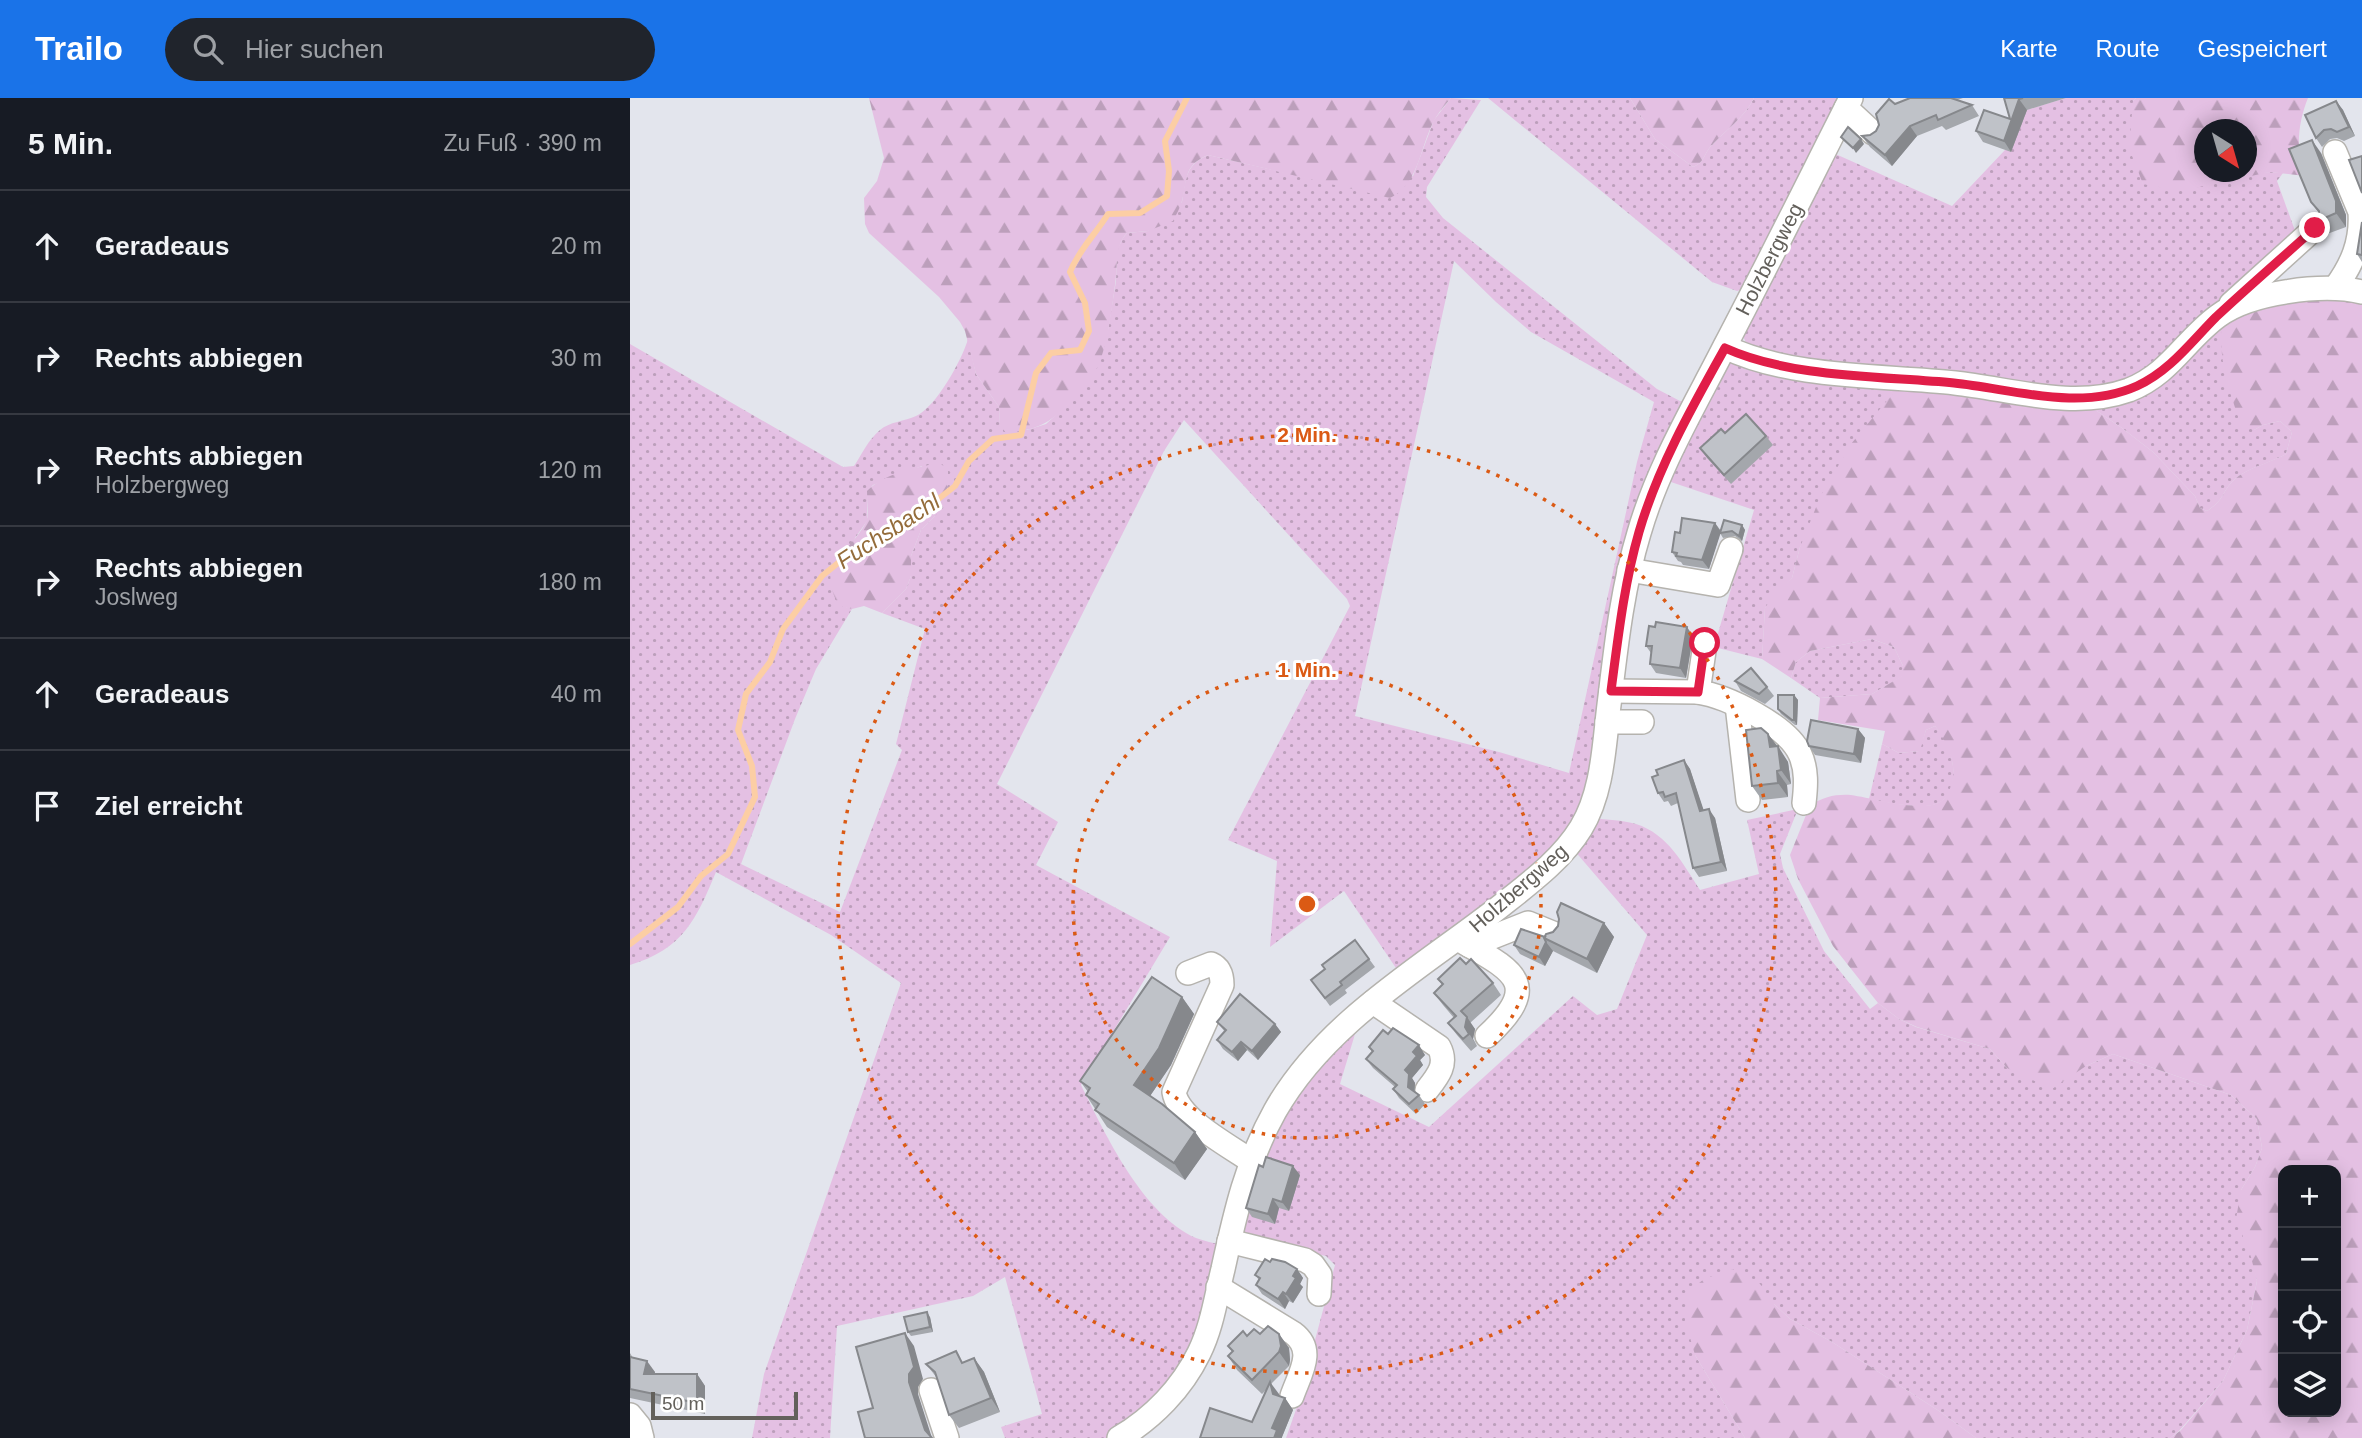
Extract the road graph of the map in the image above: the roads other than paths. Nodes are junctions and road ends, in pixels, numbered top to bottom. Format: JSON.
{"nodes":[{"id":1,"x":1848,"y":103,"type":"edge"},
{"id":2,"x":1873,"y":133,"type":"edge"},
{"id":3,"x":2335,"y":152,"type":"dead end"},
{"id":4,"x":2315,"y":228,"type":"edge"},
{"id":5,"x":2335,"y":288,"type":"junction"},
{"id":6,"x":2362,"y":292,"type":"edge"},
{"id":7,"x":2217,"y":316,"type":"junction"},
{"id":8,"x":1725,"y":348,"type":"junction"},
{"id":9,"x":1731,"y":549,"type":"dead end"},
{"id":10,"x":1629,"y":570,"type":"junction"},
{"id":11,"x":1705,"y":643,"type":"dead end"},
{"id":12,"x":1611,"y":691,"type":"junction"},
{"id":13,"x":1698,"y":692,"type":"junction"},
{"id":14,"x":1737,"y":705,"type":"junction"},
{"id":15,"x":1607,"y":722,"type":"junction"},
{"id":16,"x":1642,"y":722,"type":"dead end"},
{"id":17,"x":1748,"y":800,"type":"dead end"},
{"id":18,"x":1804,"y":803,"type":"dead end"},
{"id":19,"x":1555,"y":934,"type":"edge"},
{"id":20,"x":1464,"y":943,"type":"junction"},
{"id":21,"x":1188,"y":973,"type":"dead end"},
{"id":22,"x":1373,"y":1002,"type":"junction"},
{"id":23,"x":1486,"y":1036,"type":"dead end"},
{"id":24,"x":1427,"y":1090,"type":"dead end"},
{"id":25,"x":1251,"y":1161,"type":"junction"},
{"id":26,"x":1229,"y":1241,"type":"junction"},
{"id":27,"x":1219,"y":1287,"type":"junction"},
{"id":28,"x":1319,"y":1294,"type":"dead end"},
{"id":29,"x":931,"y":1390,"type":"dead end"},
{"id":30,"x":1292,"y":1396,"type":"dead end"},
{"id":31,"x":630,"y":1415,"type":"edge"},
{"id":32,"x":1121,"y":1437,"type":"edge"},
{"id":33,"x":642,"y":1438,"type":"edge"},
{"id":34,"x":947,"y":1438,"type":"edge"}],
"edges":[{"from":1,"to":2,"type":"street"},
{"from":1,"to":8,"type":"street","name":"Holzbergweg"},
{"from":3,"to":5,"type":"street"},
{"from":4,"to":7,"type":"street"},
{"from":5,"to":6,"type":"street"},
{"from":5,"to":7,"type":"street"},
{"from":7,"to":8,"type":"street"},
{"from":8,"to":10,"type":"street","name":"Holzbergweg"},
{"from":9,"to":10,"type":"street"},
{"from":10,"to":12,"type":"street","name":"Holzbergweg"},
{"from":11,"to":13,"type":"street"},
{"from":12,"to":13,"type":"street"},
{"from":12,"to":15,"type":"street","name":"Holzbergweg"},
{"from":13,"to":14,"type":"street"},
{"from":14,"to":17,"type":"street"},
{"from":14,"to":18,"type":"street"},
{"from":15,"to":16,"type":"street"},
{"from":15,"to":20,"type":"street","name":"Holzbergweg"},
{"from":19,"to":20,"type":"street"},
{"from":20,"to":22,"type":"street","name":"Holzbergweg"},
{"from":20,"to":23,"type":"street"},
{"from":21,"to":25,"type":"street"},
{"from":22,"to":24,"type":"street"},
{"from":22,"to":25,"type":"street","name":"Holzbergweg"},
{"from":25,"to":26,"type":"street","name":"Holzbergweg"},
{"from":26,"to":27,"type":"street","name":"Holzbergweg"},
{"from":26,"to":28,"type":"street"},
{"from":27,"to":30,"type":"street"},
{"from":27,"to":32,"type":"street","name":"Holzbergweg"},
{"from":29,"to":34,"type":"street"},
{"from":31,"to":33,"type":"street"}]}
